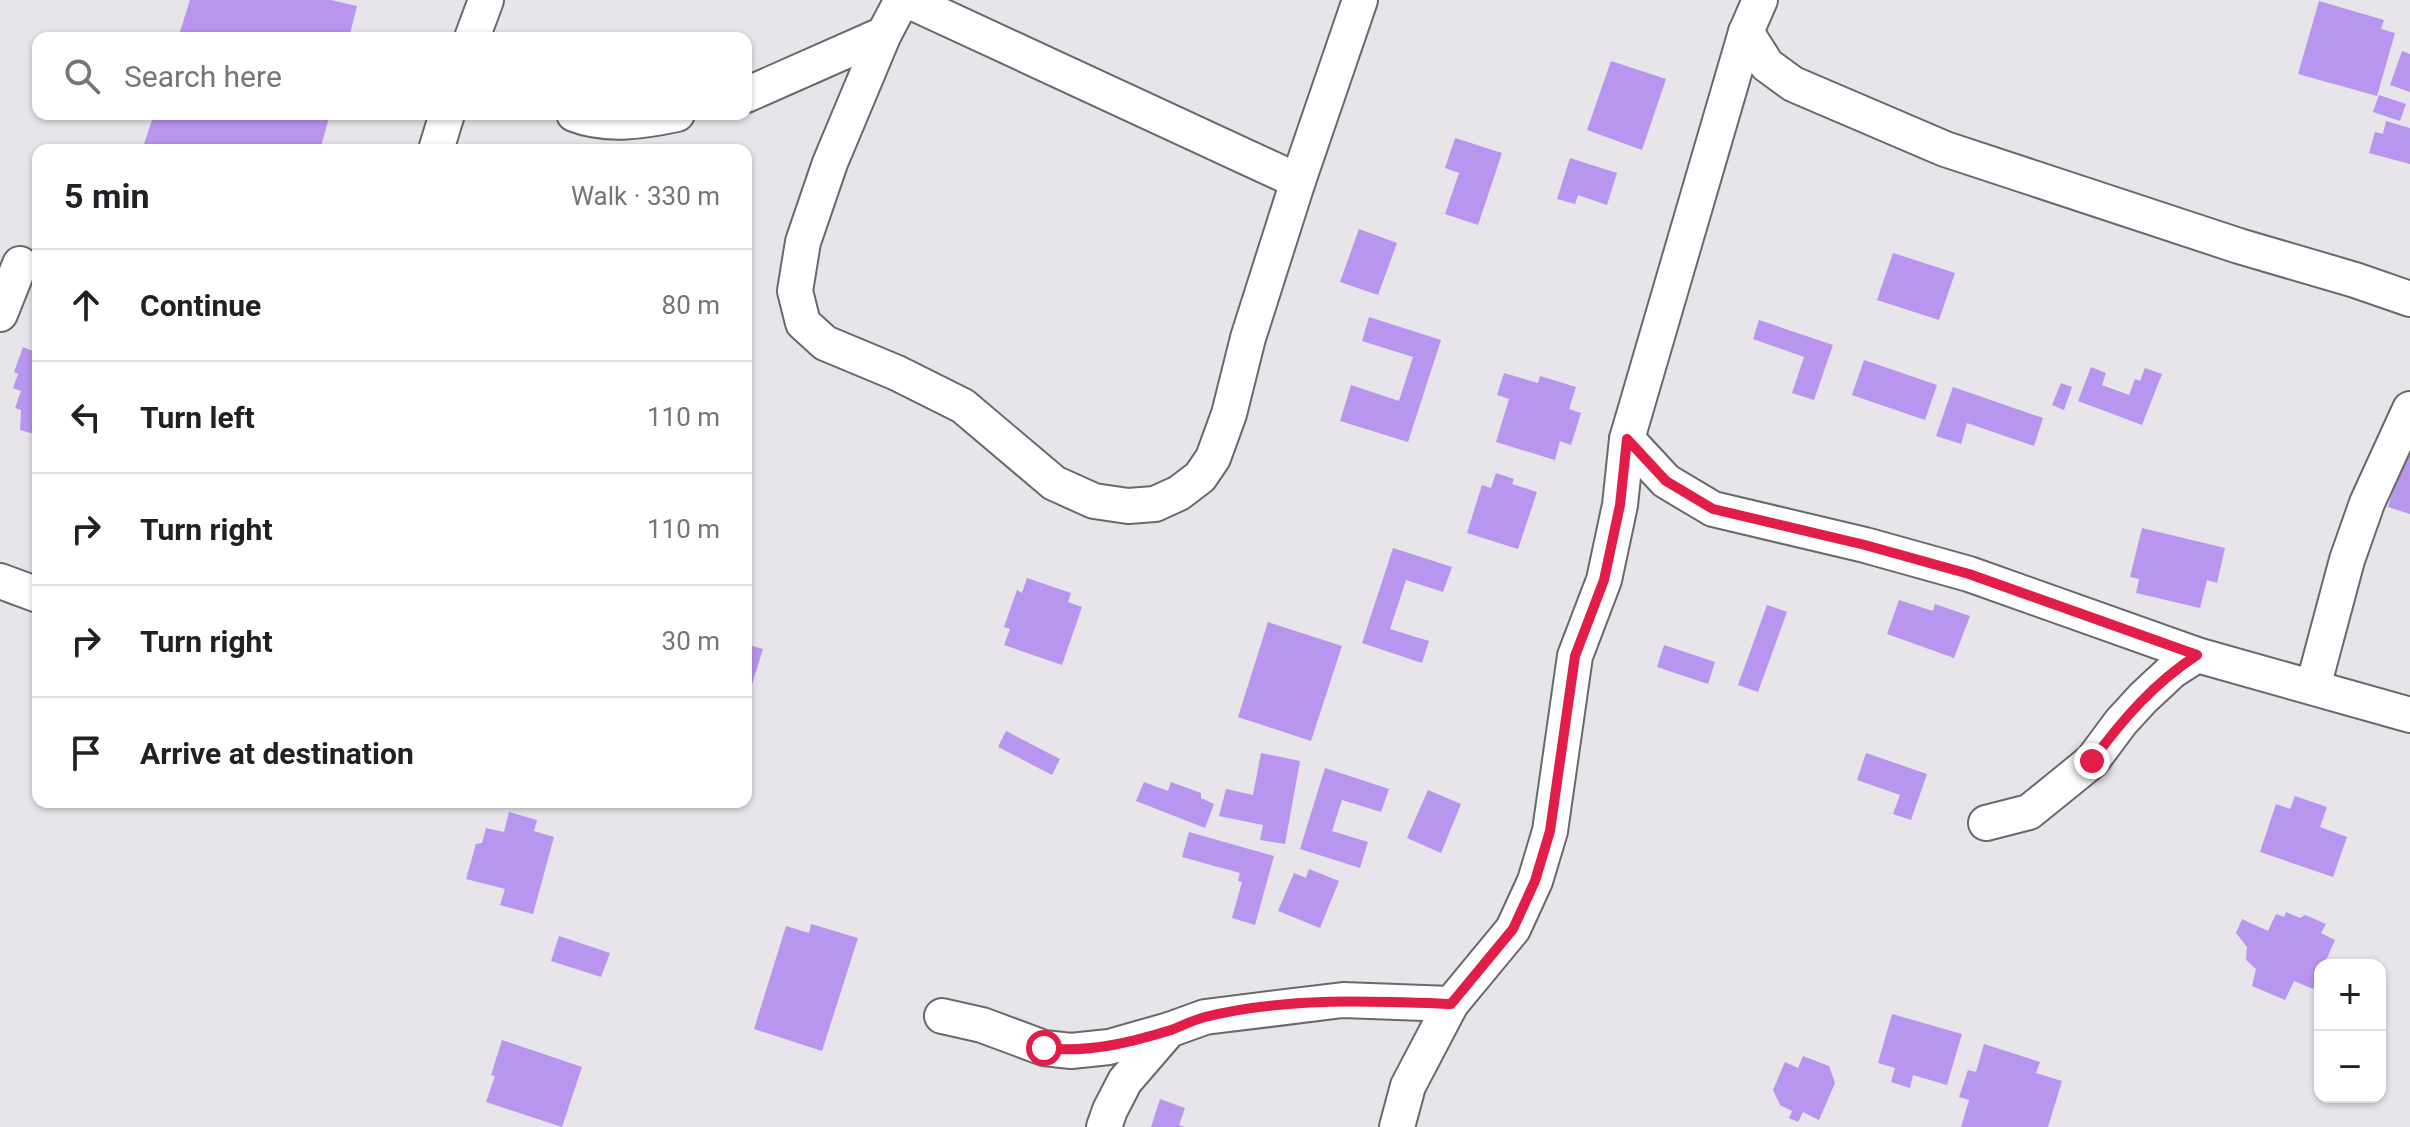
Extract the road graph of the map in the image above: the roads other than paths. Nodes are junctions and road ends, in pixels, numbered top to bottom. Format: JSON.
{"nodes":[{"id":1,"x":486,"y":0,"type":"edge"},
{"id":2,"x":904,"y":0,"type":"edge"},
{"id":3,"x":1360,"y":0,"type":"edge"},
{"id":4,"x":1760,"y":0,"type":"edge"},
{"id":5,"x":474,"y":32,"type":"edge"},
{"id":6,"x":1746,"y":32,"type":"junction"},
{"id":7,"x":884,"y":34,"type":"junction"},
{"id":8,"x":752,"y":92,"type":"edge"},
{"id":9,"x":445,"y":120,"type":"edge"},
{"id":10,"x":602,"y":120,"type":"edge"},
{"id":11,"x":642,"y":120,"type":"edge"},
{"id":12,"x":438,"y":144,"type":"edge"},
{"id":13,"x":1298,"y":181,"type":"junction"},
{"id":14,"x":19,"y":263,"type":"edge"},
{"id":15,"x":2410,"y":299,"type":"edge"},
{"id":16,"x":0,"y":314,"type":"edge"},
{"id":17,"x":2410,"y":409,"type":"edge"},
{"id":18,"x":1627,"y":439,"type":"junction"},
{"id":19,"x":0,"y":581,"type":"edge"},
{"id":20,"x":32,"y":593,"type":"edge"},
{"id":21,"x":2197,"y":655,"type":"junction"},
{"id":22,"x":2313,"y":687,"type":"junction"},
{"id":23,"x":2410,"y":715,"type":"edge"},
{"id":24,"x":1986,"y":823,"type":"dead end"},
{"id":25,"x":1451,"y":1004,"type":"junction"},
{"id":26,"x":942,"y":1016,"type":"dead end"},
{"id":27,"x":1169,"y":1030,"type":"junction"},
{"id":28,"x":1104,"y":1127,"type":"edge"},
{"id":29,"x":1397,"y":1127,"type":"edge"}],
"edges":[{"from":1,"to":5,"type":"street"},
{"from":2,"to":7,"type":"street"},
{"from":2,"to":13,"type":"street"},
{"from":3,"to":13,"type":"street"},
{"from":4,"to":6,"type":"street"},
{"from":6,"to":15,"type":"street"},
{"from":6,"to":18,"type":"street"},
{"from":7,"to":8,"type":"street"},
{"from":7,"to":13,"type":"street"},
{"from":9,"to":12,"type":"street"},
{"from":10,"to":11,"type":"street"},
{"from":14,"to":16,"type":"street"},
{"from":17,"to":22,"type":"street"},
{"from":18,"to":21,"type":"street"},
{"from":18,"to":25,"type":"street"},
{"from":19,"to":20,"type":"street"},
{"from":21,"to":22,"type":"street"},
{"from":21,"to":24,"type":"street"},
{"from":22,"to":23,"type":"street"},
{"from":25,"to":27,"type":"street"},
{"from":25,"to":29,"type":"street"},
{"from":26,"to":27,"type":"street"},
{"from":27,"to":28,"type":"street"}]}
